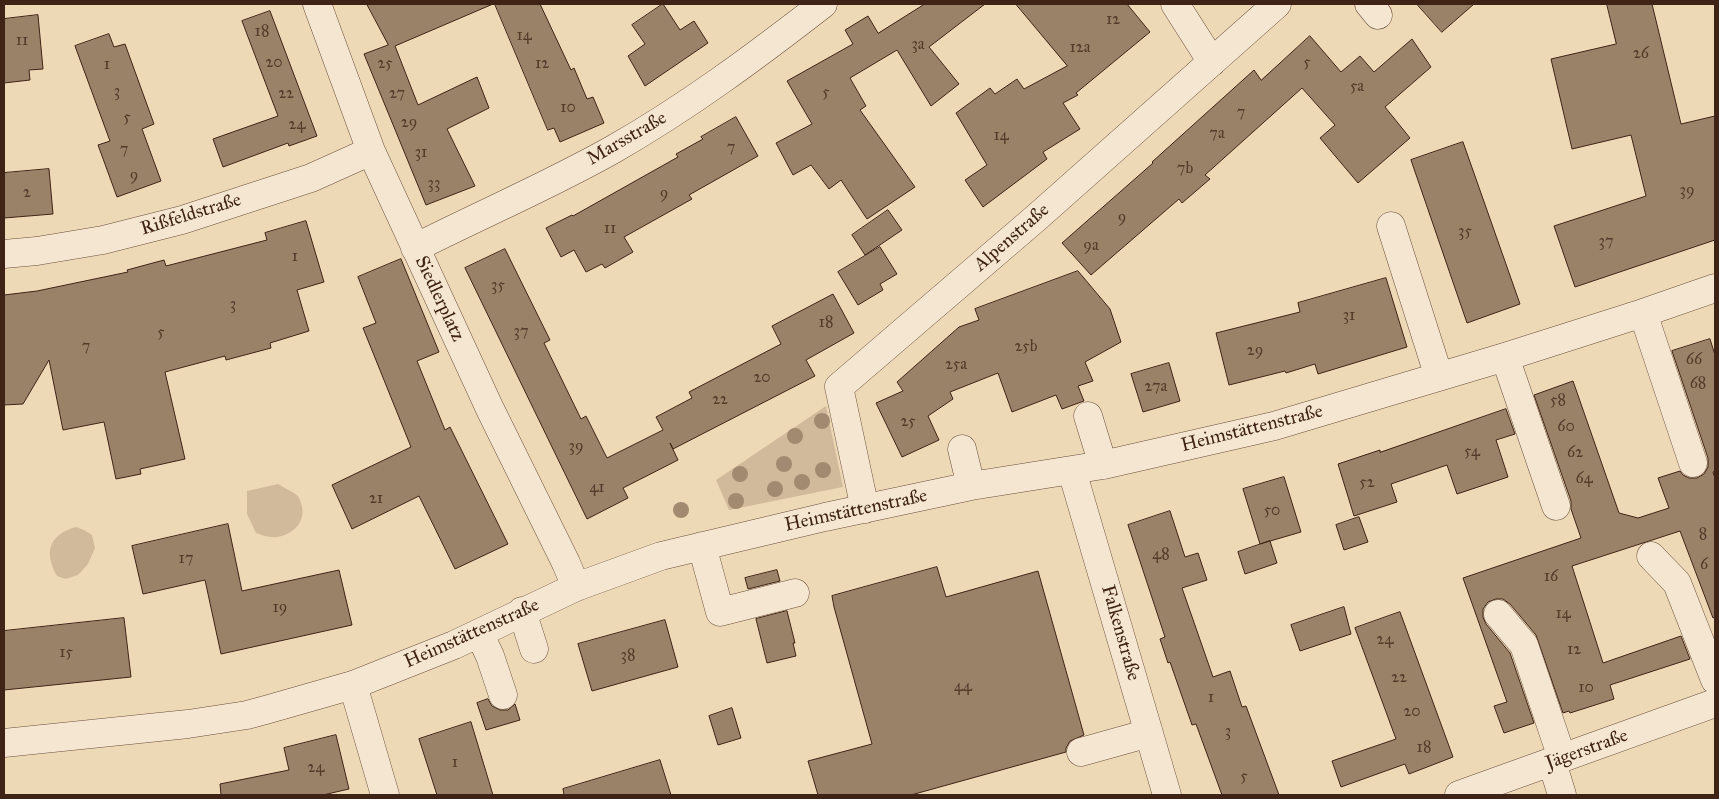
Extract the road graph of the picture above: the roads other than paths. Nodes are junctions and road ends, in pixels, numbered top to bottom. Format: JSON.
{"nodes":[{"id":1,"x":317,"y":4,"type":"edge"},
{"id":2,"x":823,"y":4,"type":"edge"},
{"id":3,"x":1175,"y":4,"type":"edge"},
{"id":4,"x":1277,"y":4,"type":"edge"},
{"id":5,"x":1212,"y":62,"type":"junction"},
{"id":6,"x":371,"y":151,"type":"junction"},
{"id":7,"x":1391,"y":226,"type":"dead end"},
{"id":8,"x":415,"y":248,"type":"junction"},
{"id":9,"x":4,"y":254,"type":"edge"},
{"id":10,"x":1715,"y":288,"type":"edge"},
{"id":11,"x":1643,"y":313,"type":"junction"},
{"id":12,"x":1505,"y":357,"type":"junction"},
{"id":13,"x":1439,"y":377,"type":"junction"},
{"id":14,"x":1088,"y":416,"type":"dead end"},
{"id":15,"x":962,"y":448,"type":"dead end"},
{"id":16,"x":1693,"y":463,"type":"dead end"},
{"id":17,"x":1103,"y":465,"type":"junction"},
{"id":18,"x":1072,"y":471,"type":"junction"},
{"id":19,"x":981,"y":492,"type":"junction"},
{"id":20,"x":1556,"y":506,"type":"dead end"},
{"id":21,"x":865,"y":509,"type":"junction"},
{"id":22,"x":702,"y":546,"type":"junction"},
{"id":23,"x":1651,"y":556,"type":"dead end"},
{"id":24,"x":576,"y":587,"type":"junction"},
{"id":25,"x":795,"y":593,"type":"dead end"},
{"id":26,"x":522,"y":612,"type":"junction"},
{"id":27,"x":1498,"y":614,"type":"dead end"},
{"id":28,"x":479,"y":633,"type":"junction"},
{"id":29,"x":534,"y":649,"type":"dead end"},
{"id":30,"x":1715,"y":680,"type":"edge"},
{"id":31,"x":353,"y":685,"type":"junction"},
{"id":32,"x":503,"y":695,"type":"dead end"},
{"id":33,"x":1715,"y":704,"type":"edge"},
{"id":34,"x":1149,"y":733,"type":"junction"},
{"id":35,"x":4,"y":743,"type":"edge"},
{"id":36,"x":1081,"y":752,"type":"dead end"},
{"id":37,"x":1557,"y":760,"type":"junction"},
{"id":38,"x":385,"y":795,"type":"edge"},
{"id":39,"x":1167,"y":795,"type":"edge"},
{"id":40,"x":1459,"y":795,"type":"edge"},
{"id":41,"x":1562,"y":795,"type":"edge"}],
"edges":[{"from":1,"to":6,"type":"street","name":"Siedlerplatz"},
{"from":2,"to":8,"type":"street","name":"Marsstraße"},
{"from":3,"to":5,"type":"street"},
{"from":4,"to":5,"type":"street","name":"Alpenstraße"},
{"from":5,"to":21,"type":"street","name":"Alpenstraße"},
{"from":6,"to":8,"type":"street","name":"Siedlerplatz"},
{"from":6,"to":9,"type":"street","name":"Rißfeldstraße"},
{"from":7,"to":13,"type":"street"},
{"from":8,"to":24,"type":"street","name":"Siedlerplatz"},
{"from":10,"to":11,"type":"street","name":"Heimstättenstraße"},
{"from":11,"to":12,"type":"street","name":"Heimstättenstraße"},
{"from":11,"to":16,"type":"street"},
{"from":12,"to":13,"type":"street","name":"Heimstättenstraße"},
{"from":12,"to":20,"type":"street"},
{"from":13,"to":17,"type":"street","name":"Heimstättenstraße"},
{"from":14,"to":17,"type":"street"},
{"from":15,"to":19,"type":"street"},
{"from":17,"to":18,"type":"street","name":"Heimstättenstraße"},
{"from":18,"to":19,"type":"street","name":"Heimstättenstraße"},
{"from":18,"to":34,"type":"street","name":"Falkenstraße"},
{"from":19,"to":21,"type":"street","name":"Heimstättenstraße"},
{"from":21,"to":22,"type":"street","name":"Heimstättenstraße"},
{"from":22,"to":24,"type":"street","name":"Heimstättenstraße"},
{"from":22,"to":25,"type":"street"},
{"from":23,"to":30,"type":"street"},
{"from":24,"to":26,"type":"street","name":"Heimstättenstraße"},
{"from":26,"to":28,"type":"street","name":"Heimstättenstraße"},
{"from":26,"to":29,"type":"street"},
{"from":27,"to":37,"type":"street"},
{"from":28,"to":31,"type":"street","name":"Heimstättenstraße"},
{"from":28,"to":32,"type":"street"},
{"from":31,"to":35,"type":"street","name":"Heimstättenstraße"},
{"from":31,"to":38,"type":"street"},
{"from":33,"to":37,"type":"street","name":"Jägerstraße"},
{"from":34,"to":36,"type":"street"},
{"from":34,"to":39,"type":"street","name":"Falkenstraße"},
{"from":37,"to":40,"type":"street","name":"Jägerstraße"},
{"from":37,"to":41,"type":"street"}]}
